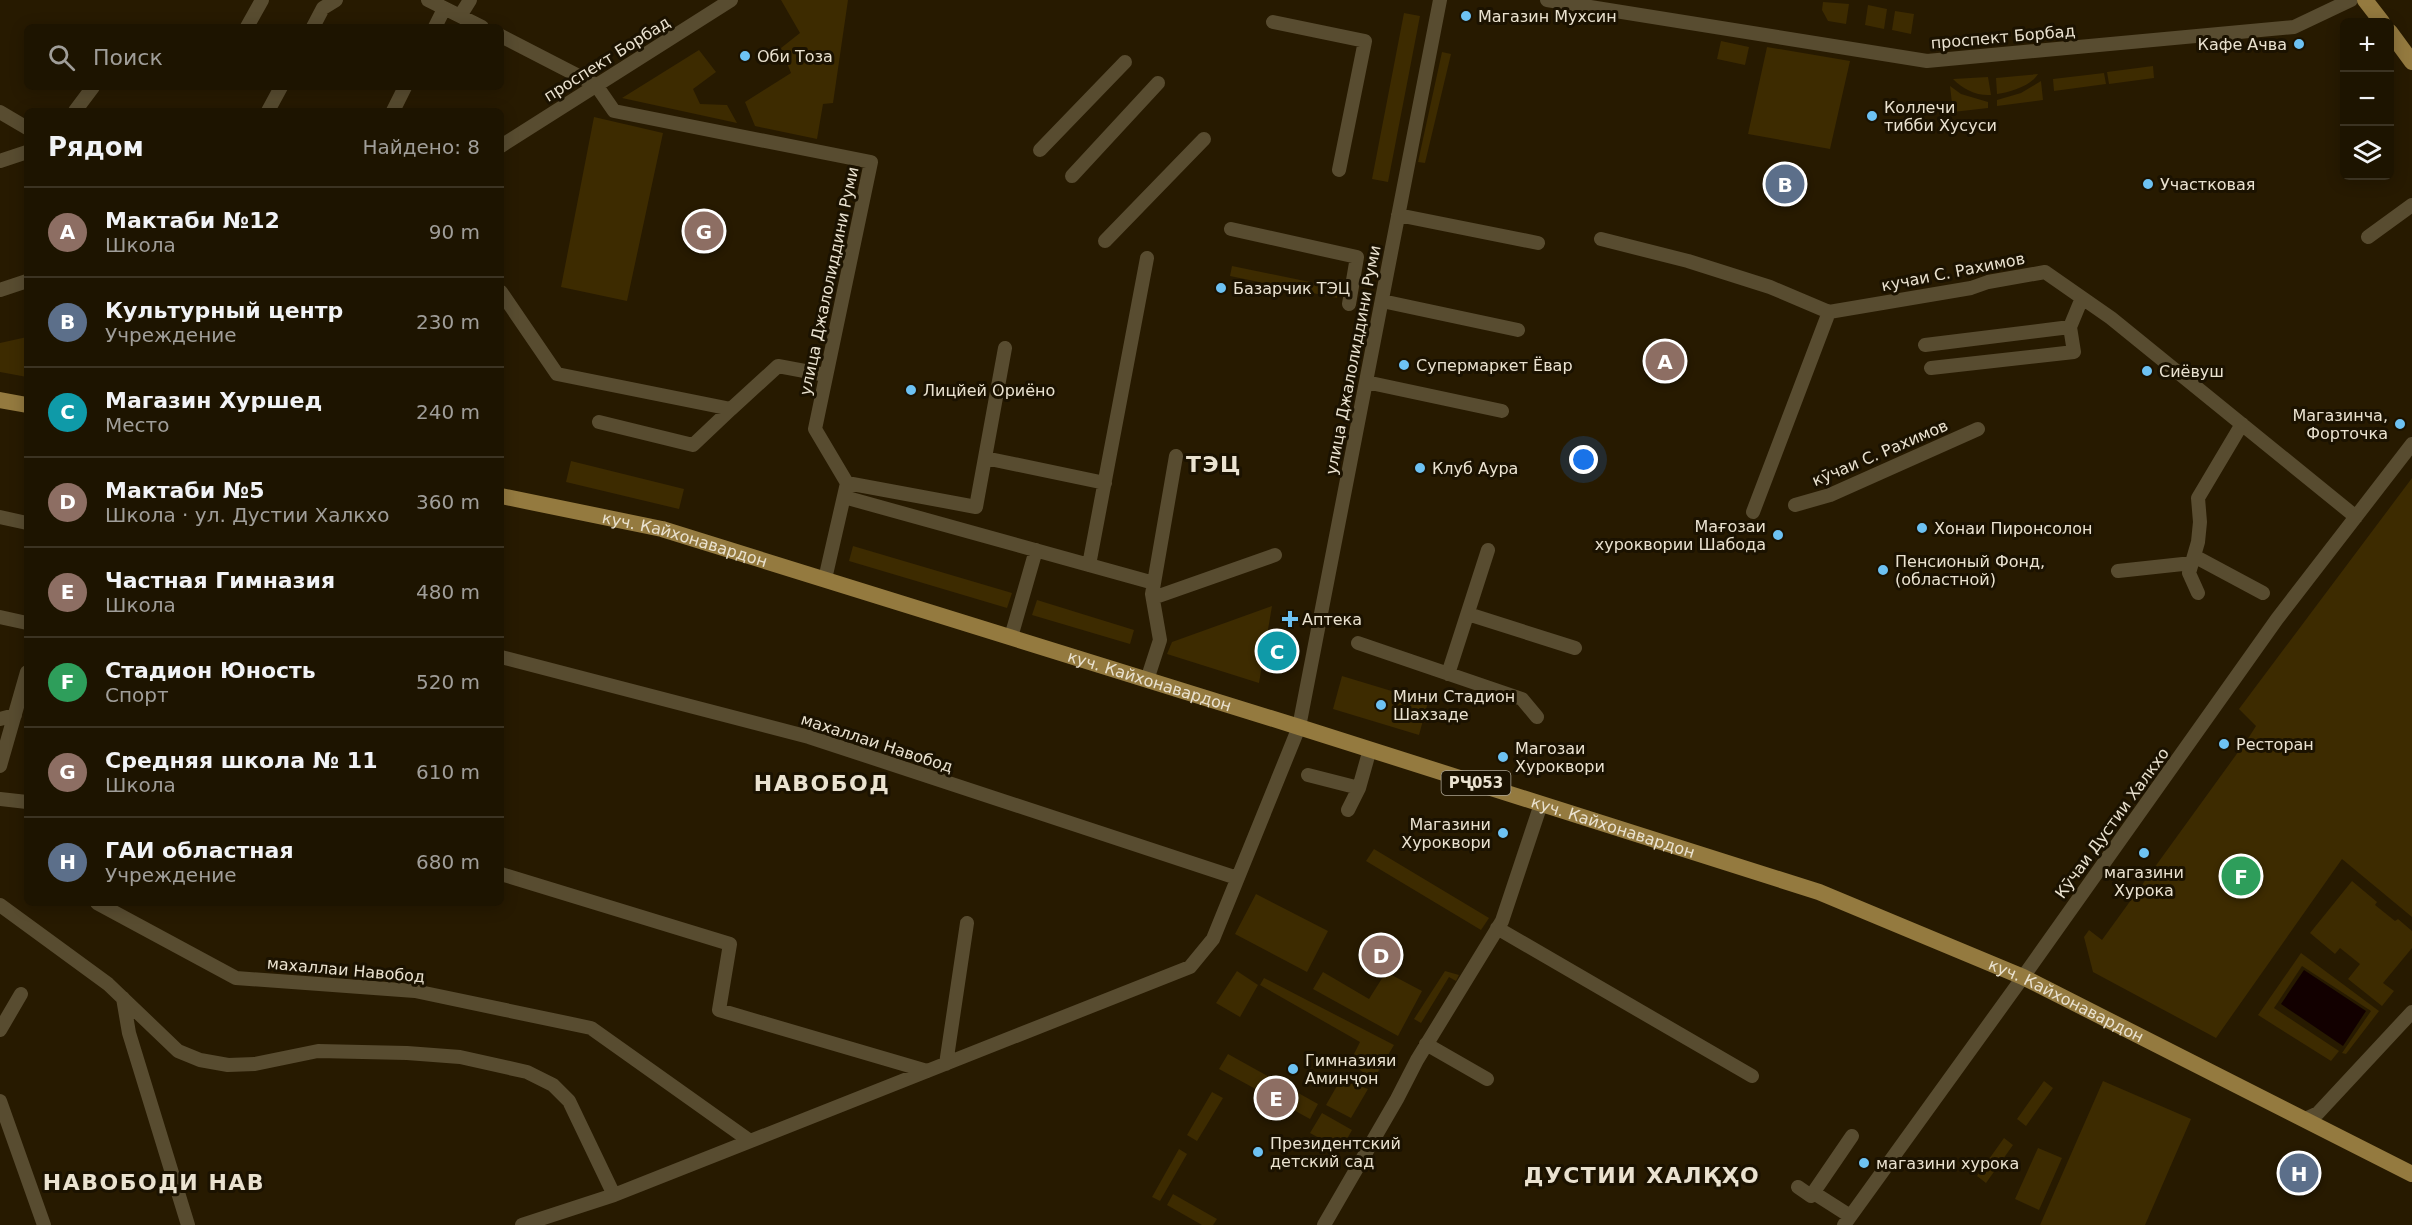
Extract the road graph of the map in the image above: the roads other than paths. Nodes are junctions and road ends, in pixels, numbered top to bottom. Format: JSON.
{"nodes":[{"id":1,"x":262,"y":0,"type":"edge"},
{"id":2,"x":336,"y":0,"type":"edge"},
{"id":3,"x":428,"y":0,"type":"edge"},
{"id":4,"x":470,"y":0,"type":"edge"},
{"id":5,"x":731,"y":0,"type":"edge"},
{"id":6,"x":1440,"y":0,"type":"edge"},
{"id":7,"x":1547,"y":0,"type":"edge"},
{"id":8,"x":2351,"y":0,"type":"edge"},
{"id":9,"x":2365,"y":0,"type":"edge"},
{"id":10,"x":1614,"y":5,"type":"edge"},
{"id":11,"x":444,"y":9,"type":"junction"},
{"id":12,"x":460,"y":16,"type":"junction"},
{"id":13,"x":2379,"y":18,"type":"edge"},
{"id":14,"x":1273,"y":22,"type":"dead end"},
{"id":15,"x":249,"y":24,"type":"edge"},
{"id":16,"x":315,"y":24,"type":"edge"},
{"id":17,"x":436,"y":24,"type":"edge"},
{"id":18,"x":476,"y":24,"type":"edge"},
{"id":19,"x":2394,"y":37,"type":"edge"},
{"id":20,"x":504,"y":38,"type":"edge"},
{"id":21,"x":1125,"y":62,"type":"dead end"},
{"id":22,"x":2412,"y":62,"type":"edge"},
{"id":23,"x":1158,"y":83,"type":"dead end"},
{"id":24,"x":596,"y":85,"type":"junction"},
{"id":25,"x":91,"y":90,"type":"edge"},
{"id":26,"x":279,"y":90,"type":"edge"},
{"id":27,"x":404,"y":90,"type":"edge"},
{"id":28,"x":77,"y":108,"type":"edge"},
{"id":29,"x":270,"y":108,"type":"edge"},
{"id":30,"x":394,"y":108,"type":"edge"},
{"id":31,"x":0,"y":112,"type":"edge"},
{"id":32,"x":24,"y":126,"type":"edge"},
{"id":33,"x":1204,"y":138,"type":"dead end"},
{"id":34,"x":504,"y":144,"type":"edge"},
{"id":35,"x":1040,"y":150,"type":"dead end"},
{"id":36,"x":24,"y":153,"type":"edge"},
{"id":37,"x":0,"y":161,"type":"edge"},
{"id":38,"x":1339,"y":170,"type":"dead end"},
{"id":39,"x":1072,"y":176,"type":"dead end"},
{"id":40,"x":2412,"y":205,"type":"edge"},
{"id":41,"x":1398,"y":215,"type":"junction"},
{"id":42,"x":1231,"y":229,"type":"dead end"},
{"id":43,"x":2368,"y":237,"type":"dead end"},
{"id":44,"x":1601,"y":239,"type":"dead end"},
{"id":45,"x":1104,"y":241,"type":"dead end"},
{"id":46,"x":1538,"y":243,"type":"dead end"},
{"id":47,"x":1147,"y":258,"type":"dead end"},
{"id":48,"x":24,"y":282,"type":"edge"},
{"id":49,"x":0,"y":290,"type":"edge"},
{"id":50,"x":504,"y":296,"type":"edge"},
{"id":51,"x":2082,"y":298,"type":"junction"},
{"id":52,"x":1382,"y":301,"type":"junction"},
{"id":53,"x":1349,"y":304,"type":"dead end"},
{"id":54,"x":1829,"y":312,"type":"junction"},
{"id":55,"x":2070,"y":327,"type":"junction"},
{"id":56,"x":1518,"y":330,"type":"dead end"},
{"id":57,"x":1925,"y":345,"type":"dead end"},
{"id":58,"x":1005,"y":348,"type":"dead end"},
{"id":59,"x":1931,"y":369,"type":"dead end"},
{"id":60,"x":826,"y":375,"type":"junction"},
{"id":61,"x":1366,"y":382,"type":"junction"},
{"id":62,"x":0,"y":400,"type":"edge"},
{"id":63,"x":24,"y":404,"type":"edge"},
{"id":64,"x":731,"y":409,"type":"junction"},
{"id":65,"x":1502,"y":411,"type":"dead end"},
{"id":66,"x":599,"y":422,"type":"dead end"},
{"id":67,"x":2242,"y":424,"type":"junction"},
{"id":68,"x":1978,"y":429,"type":"dead end"},
{"id":69,"x":2412,"y":444,"type":"edge"},
{"id":70,"x":1176,"y":456,"type":"dead end"},
{"id":71,"x":985,"y":458,"type":"junction"},
{"id":72,"x":1105,"y":483,"type":"junction"},
{"id":73,"x":846,"y":490,"type":"junction"},
{"id":74,"x":504,"y":497,"type":"edge"},
{"id":75,"x":1795,"y":505,"type":"dead end"},
{"id":76,"x":1753,"y":512,"type":"dead end"},
{"id":77,"x":0,"y":517,"type":"edge"},
{"id":78,"x":2356,"y":517,"type":"junction"},
{"id":79,"x":24,"y":522,"type":"edge"},
{"id":80,"x":1036,"y":550,"type":"junction"},
{"id":81,"x":1488,"y":550,"type":"dead end"},
{"id":82,"x":1275,"y":555,"type":"dead end"},
{"id":83,"x":2193,"y":560,"type":"junction"},
{"id":84,"x":1089,"y":565,"type":"junction"},
{"id":85,"x":2118,"y":571,"type":"dead end"},
{"id":86,"x":825,"y":579,"type":"junction"},
{"id":87,"x":1154,"y":591,"type":"junction"},
{"id":88,"x":2198,"y":593,"type":"dead end"},
{"id":89,"x":2263,"y":593,"type":"dead end"},
{"id":90,"x":1468,"y":614,"type":"junction"},
{"id":91,"x":0,"y":617,"type":"edge"},
{"id":92,"x":24,"y":622,"type":"edge"},
{"id":93,"x":1011,"y":637,"type":"junction"},
{"id":94,"x":1358,"y":643,"type":"dead end"},
{"id":95,"x":1575,"y":648,"type":"dead end"},
{"id":96,"x":504,"y":658,"type":"edge"},
{"id":97,"x":1448,"y":674,"type":"junction"},
{"id":98,"x":1147,"y":680,"type":"junction"},
{"id":99,"x":24,"y":683,"type":"edge"},
{"id":100,"x":15,"y":715,"type":"junction"},
{"id":101,"x":1537,"y":717,"type":"dead end"},
{"id":102,"x":0,"y":719,"type":"edge"},
{"id":103,"x":1299,"y":726,"type":"junction"},
{"id":104,"x":1370,"y":749,"type":"junction"},
{"id":105,"x":0,"y":766,"type":"edge"},
{"id":106,"x":1308,"y":775,"type":"dead end"},
{"id":107,"x":1359,"y":788,"type":"junction"},
{"id":108,"x":0,"y":799,"type":"edge"},
{"id":109,"x":24,"y":802,"type":"edge"},
{"id":110,"x":1541,"y":804,"type":"junction"},
{"id":111,"x":1348,"y":810,"type":"dead end"},
{"id":112,"x":504,"y":875,"type":"edge"},
{"id":113,"x":1238,"y":878,"type":"junction"},
{"id":114,"x":0,"y":905,"type":"edge"},
{"id":115,"x":103,"y":906,"type":"edge"},
{"id":116,"x":968,"y":923,"type":"dead end"},
{"id":117,"x":1497,"y":928,"type":"junction"},
{"id":118,"x":2023,"y":977,"type":"junction"},
{"id":119,"x":21,"y":994,"type":"dead end"},
{"id":120,"x":123,"y":998,"type":"junction"},
{"id":121,"x":2412,"y":1012,"type":"edge"},
{"id":122,"x":0,"y":1030,"type":"edge"},
{"id":123,"x":1426,"y":1044,"type":"junction"},
{"id":124,"x":946,"y":1064,"type":"junction"},
{"id":125,"x":927,"y":1071,"type":"junction"},
{"id":126,"x":1752,"y":1076,"type":"dead end"},
{"id":127,"x":1487,"y":1079,"type":"dead end"},
{"id":128,"x":0,"y":1101,"type":"edge"},
{"id":129,"x":2305,"y":1119,"type":"junction"},
{"id":130,"x":1852,"y":1136,"type":"dead end"},
{"id":131,"x":750,"y":1142,"type":"junction"},
{"id":132,"x":2412,"y":1174,"type":"edge"},
{"id":133,"x":1798,"y":1187,"type":"dead end"},
{"id":134,"x":1814,"y":1192,"type":"junction"},
{"id":135,"x":614,"y":1195,"type":"junction"},
{"id":136,"x":1847,"y":1221,"type":"edge"},
{"id":137,"x":44,"y":1225,"type":"edge"},
{"id":138,"x":188,"y":1225,"type":"edge"},
{"id":139,"x":522,"y":1225,"type":"edge"},
{"id":140,"x":1324,"y":1225,"type":"edge"}],
"edges":[{"from":1,"to":15,"type":"street"},
{"from":2,"to":16,"type":"street"},
{"from":3,"to":11,"type":"street"},
{"from":4,"to":12,"type":"street"},
{"from":5,"to":24,"type":"street","name":"проспект Борбад"},
{"from":6,"to":41,"type":"street","name":"улица Джалолиддини Руми"},
{"from":7,"to":10,"type":"street","name":"проспект Борбад"},
{"from":8,"to":10,"type":"street","name":"проспект Борбад"},
{"from":9,"to":13,"type":"main road"},
{"from":11,"to":12,"type":"street"},
{"from":11,"to":17,"type":"street"},
{"from":12,"to":18,"type":"street"},
{"from":14,"to":38,"type":"street"},
{"from":19,"to":22,"type":"main road"},
{"from":20,"to":24,"type":"street"},
{"from":21,"to":35,"type":"street"},
{"from":23,"to":39,"type":"street"},
{"from":24,"to":34,"type":"street","name":"проспект Борбад"},
{"from":24,"to":60,"type":"street","name":"улица Джалолиддини Руми"},
{"from":25,"to":28,"type":"street"},
{"from":26,"to":29,"type":"street"},
{"from":27,"to":30,"type":"street"},
{"from":31,"to":32,"type":"street"},
{"from":33,"to":45,"type":"street"},
{"from":36,"to":37,"type":"street"},
{"from":40,"to":43,"type":"street"},
{"from":41,"to":46,"type":"street"},
{"from":41,"to":52,"type":"street","name":"улица Джалолиддини Руми"},
{"from":42,"to":53,"type":"street"},
{"from":44,"to":54,"type":"street"},
{"from":47,"to":72,"type":"street"},
{"from":48,"to":49,"type":"street"},
{"from":50,"to":64,"type":"street"},
{"from":51,"to":54,"type":"street","name":"кучаи С. Рахимов"},
{"from":51,"to":55,"type":"street"},
{"from":51,"to":67,"type":"street","name":"кучаи С. Рахимов"},
{"from":52,"to":56,"type":"street"},
{"from":52,"to":61,"type":"street","name":"улица Джалолиддини Руми"},
{"from":54,"to":76,"type":"street"},
{"from":55,"to":57,"type":"street"},
{"from":55,"to":59,"type":"street"},
{"from":58,"to":71,"type":"street"},
{"from":60,"to":64,"type":"street"},
{"from":60,"to":73,"type":"street","name":"улица Джалолиддини Руми"},
{"from":61,"to":65,"type":"street"},
{"from":61,"to":103,"type":"street","name":"улица Джалолиддини Руми"},
{"from":62,"to":63,"type":"main road"},
{"from":64,"to":66,"type":"street"},
{"from":67,"to":78,"type":"street","name":"кучаи С. Рахимов"},
{"from":67,"to":83,"type":"street"},
{"from":68,"to":75,"type":"street","name":"кӯчаи С. Рахимов"},
{"from":69,"to":78,"type":"street","name":"Кӯчаи Дустии Халкхо"},
{"from":70,"to":87,"type":"street"},
{"from":71,"to":72,"type":"street"},
{"from":71,"to":73,"type":"street"},
{"from":72,"to":84,"type":"street"},
{"from":73,"to":80,"type":"street"},
{"from":73,"to":86,"type":"street"},
{"from":74,"to":86,"type":"main road","name":"куч. Кайхонавардон","number":"РҶ053"},
{"from":77,"to":79,"type":"street"},
{"from":78,"to":118,"type":"street","name":"Кӯчаи Дустии Халкхо"},
{"from":80,"to":84,"type":"street"},
{"from":80,"to":93,"type":"street"},
{"from":81,"to":90,"type":"street"},
{"from":82,"to":87,"type":"street"},
{"from":83,"to":85,"type":"street"},
{"from":83,"to":88,"type":"street"},
{"from":83,"to":89,"type":"street"},
{"from":84,"to":87,"type":"street"},
{"from":86,"to":93,"type":"main road","name":"куч. Кайхонавардон","number":"РҶ053"},
{"from":87,"to":98,"type":"street"},
{"from":90,"to":95,"type":"street"},
{"from":90,"to":97,"type":"street"},
{"from":91,"to":92,"type":"street"},
{"from":93,"to":98,"type":"main road","name":"куч. Кайхонавардон","number":"РҶ053"},
{"from":94,"to":97,"type":"street"},
{"from":96,"to":113,"type":"street","name":"махаллаи Навобод"},
{"from":97,"to":101,"type":"street"},
{"from":98,"to":103,"type":"main road","name":"куч. Кайхонавардон","number":"РҶ053"},
{"from":99,"to":100,"type":"street"},
{"from":100,"to":102,"type":"street"},
{"from":100,"to":105,"type":"street"},
{"from":103,"to":104,"type":"main road","name":"куч. Кайхонавардон","number":"РҶ053"},
{"from":103,"to":113,"type":"street","name":"улица Джалолиддини Руми"},
{"from":104,"to":107,"type":"street"},
{"from":104,"to":110,"type":"main road","name":"куч. Кайхонавардон","number":"РҶ053"},
{"from":106,"to":107,"type":"street"},
{"from":107,"to":111,"type":"street"},
{"from":108,"to":109,"type":"street"},
{"from":110,"to":117,"type":"street"},
{"from":110,"to":118,"type":"main road","name":"куч. Кайхонавардон","number":"РҶ053"},
{"from":112,"to":125,"type":"street"},
{"from":113,"to":124,"type":"street","name":"улица Джалолиддини Руми"},
{"from":114,"to":120,"type":"street"},
{"from":115,"to":131,"type":"street","name":"махаллаи Навобод"},
{"from":116,"to":124,"type":"street"},
{"from":117,"to":123,"type":"street"},
{"from":117,"to":126,"type":"street"},
{"from":118,"to":129,"type":"main road","name":"куч. Кайхонавардон","number":"РҶ053"},
{"from":118,"to":136,"type":"street","name":"Кӯчаи Дустии Халкхо"},
{"from":119,"to":122,"type":"street"},
{"from":120,"to":135,"type":"street"},
{"from":120,"to":138,"type":"street"},
{"from":121,"to":129,"type":"street"},
{"from":123,"to":127,"type":"street"},
{"from":123,"to":140,"type":"street"},
{"from":124,"to":125,"type":"street","name":"улица Джалолиддини Руми"},
{"from":125,"to":131,"type":"street","name":"улица Джалолиддини Руми"},
{"from":128,"to":137,"type":"street"},
{"from":129,"to":132,"type":"main road","name":"куч. Кайхонавардон","number":"РҶ053"},
{"from":130,"to":134,"type":"street"},
{"from":131,"to":135,"type":"street","name":"улица Джалолиддини Руми"},
{"from":133,"to":134,"type":"street"},
{"from":134,"to":136,"type":"street"},
{"from":135,"to":139,"type":"street","name":"улица Джалолиддини Руми"}]}
